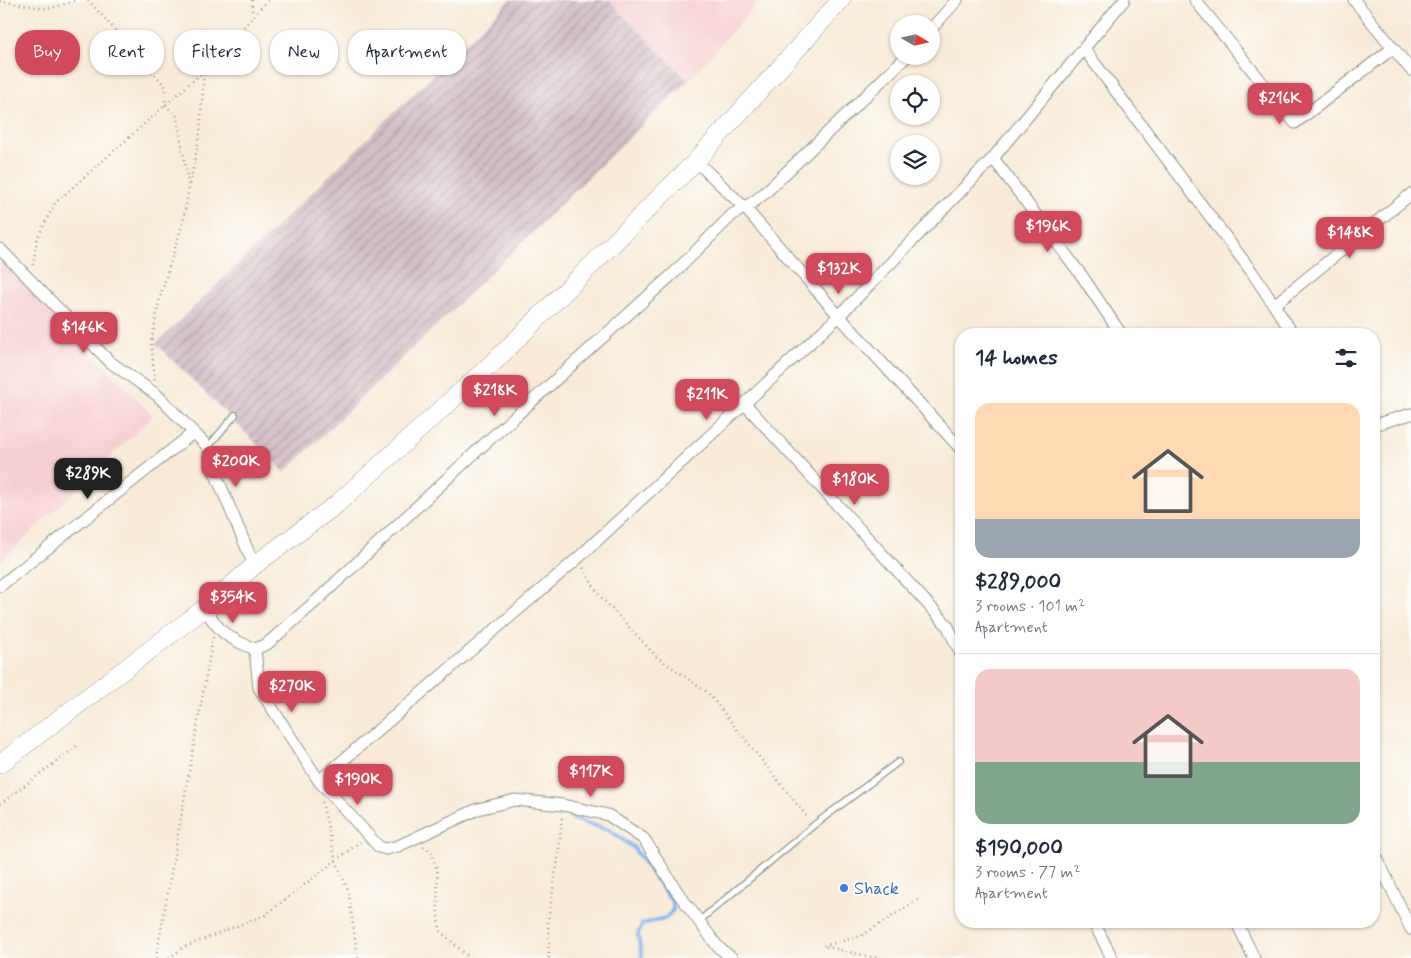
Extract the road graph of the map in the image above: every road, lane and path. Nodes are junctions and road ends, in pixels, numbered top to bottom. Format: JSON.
{"nodes":[{"id":1,"x":78,"y":0,"type":"edge"},
{"id":2,"x":88,"y":0,"type":"edge"},
{"id":3,"x":252,"y":0,"type":"edge"},
{"id":4,"x":268,"y":0,"type":"edge"},
{"id":5,"x":841,"y":0,"type":"edge"},
{"id":6,"x":957,"y":0,"type":"edge"},
{"id":7,"x":1124,"y":0,"type":"edge"},
{"id":8,"x":1196,"y":0,"type":"edge"},
{"id":9,"x":1354,"y":0,"type":"edge"},
{"id":10,"x":0,"y":1,"type":"edge"},
{"id":11,"x":252,"y":16,"type":"junction"},
{"id":12,"x":940,"y":19,"type":"edge"},
{"id":13,"x":240,"y":30,"type":"edge"},
{"id":14,"x":1393,"y":48,"type":"junction"},
{"id":15,"x":1084,"y":49,"type":"junction"},
{"id":16,"x":898,"y":65,"type":"edge"},
{"id":17,"x":1411,"y":70,"type":"edge"},
{"id":18,"x":199,"y":75,"type":"edge"},
{"id":19,"x":204,"y":75,"type":"edge"},
{"id":20,"x":165,"y":105,"type":"junction"},
{"id":21,"x":994,"y":158,"type":"junction"},
{"id":22,"x":696,"y":161,"type":"junction"},
{"id":23,"x":189,"y":188,"type":"junction"},
{"id":24,"x":1411,"y":194,"type":"edge"},
{"id":25,"x":745,"y":208,"type":"junction"},
{"id":26,"x":0,"y":249,"type":"edge"},
{"id":27,"x":31,"y":279,"type":"junction"},
{"id":28,"x":1274,"y":305,"type":"junction"},
{"id":29,"x":840,"y":316,"type":"junction"},
{"id":30,"x":1117,"y":328,"type":"edge"},
{"id":31,"x":1289,"y":328,"type":"edge"},
{"id":32,"x":157,"y":395,"type":"junction"},
{"id":33,"x":744,"y":404,"type":"junction"},
{"id":34,"x":1411,"y":414,"type":"edge"},
{"id":35,"x":235,"y":415,"type":"dead end"},
{"id":36,"x":1380,"y":423,"type":"edge"},
{"id":37,"x":193,"y":434,"type":"junction"},
{"id":38,"x":955,"y":442,"type":"edge"},
{"id":39,"x":208,"y":447,"type":"junction"},
{"id":40,"x":577,"y":559,"type":"junction"},
{"id":41,"x":256,"y":564,"type":"junction"},
{"id":42,"x":0,"y":586,"type":"edge"},
{"id":43,"x":204,"y":608,"type":"junction"},
{"id":44,"x":215,"y":626,"type":"junction"},
{"id":45,"x":955,"y":642,"type":"edge"},
{"id":46,"x":255,"y":649,"type":"junction"},
{"id":47,"x":77,"y":746,"type":"dead end"},
{"id":48,"x":898,"y":762,"type":"dead end"},
{"id":49,"x":0,"y":764,"type":"edge"},
{"id":50,"x":319,"y":781,"type":"junction"},
{"id":51,"x":0,"y":804,"type":"edge"},
{"id":52,"x":563,"y":805,"type":"junction"},
{"id":53,"x":814,"y":825,"type":"junction"},
{"id":54,"x":367,"y":837,"type":"junction"},
{"id":55,"x":421,"y":846,"type":"dead end"},
{"id":56,"x":336,"y":861,"type":"junction"},
{"id":57,"x":1380,"y":864,"type":"edge"},
{"id":58,"x":919,"y":899,"type":"dead end"},
{"id":59,"x":699,"y":921,"type":"junction"},
{"id":60,"x":1097,"y":928,"type":"edge"},
{"id":61,"x":1239,"y":928,"type":"edge"},
{"id":62,"x":1411,"y":929,"type":"edge"},
{"id":63,"x":156,"y":958,"type":"edge"},
{"id":64,"x":169,"y":958,"type":"edge"},
{"id":65,"x":358,"y":958,"type":"edge"},
{"id":66,"x":470,"y":958,"type":"edge"},
{"id":67,"x":549,"y":958,"type":"edge"},
{"id":68,"x":732,"y":958,"type":"edge"},
{"id":69,"x":876,"y":958,"type":"edge"},
{"id":70,"x":1112,"y":958,"type":"edge"},
{"id":71,"x":1254,"y":958,"type":"edge"}],
"edges":[{"from":1,"to":10,"type":"path"},
{"from":2,"to":20,"type":"path"},
{"from":3,"to":11,"type":"path"},
{"from":4,"to":11,"type":"path"},
{"from":5,"to":22,"type":"main road"},
{"from":6,"to":12,"type":"street"},
{"from":7,"to":15,"type":"street"},
{"from":8,"to":14,"type":"street"},
{"from":9,"to":14,"type":"street"},
{"from":11,"to":13,"type":"path"},
{"from":14,"to":17,"type":"street"},
{"from":15,"to":21,"type":"street"},
{"from":15,"to":28,"type":"street"},
{"from":16,"to":25,"type":"street"},
{"from":18,"to":20,"type":"path"},
{"from":19,"to":23,"type":"path"},
{"from":20,"to":23,"type":"path"},
{"from":20,"to":27,"type":"path"},
{"from":21,"to":29,"type":"street"},
{"from":21,"to":30,"type":"street"},
{"from":22,"to":25,"type":"street"},
{"from":22,"to":41,"type":"main road"},
{"from":23,"to":32,"type":"path"},
{"from":24,"to":28,"type":"street"},
{"from":25,"to":29,"type":"street"},
{"from":25,"to":46,"type":"street"},
{"from":26,"to":27,"type":"street"},
{"from":27,"to":32,"type":"street"},
{"from":28,"to":31,"type":"street"},
{"from":29,"to":33,"type":"street"},
{"from":29,"to":38,"type":"street"},
{"from":32,"to":37,"type":"street"},
{"from":33,"to":40,"type":"street"},
{"from":33,"to":45,"type":"street"},
{"from":34,"to":36,"type":"street"},
{"from":35,"to":39,"type":"lane"},
{"from":37,"to":39,"type":"street"},
{"from":37,"to":42,"type":"street"},
{"from":39,"to":41,"type":"street"},
{"from":40,"to":50,"type":"street"},
{"from":40,"to":53,"type":"path"},
{"from":41,"to":43,"type":"main road"},
{"from":43,"to":44,"type":"street"},
{"from":43,"to":49,"type":"main road"},
{"from":44,"to":46,"type":"street"},
{"from":44,"to":63,"type":"path"},
{"from":46,"to":50,"type":"street"},
{"from":47,"to":51,"type":"path"},
{"from":48,"to":53,"type":"lane"},
{"from":50,"to":54,"type":"street"},
{"from":50,"to":56,"type":"path"},
{"from":52,"to":54,"type":"street"},
{"from":52,"to":59,"type":"street"},
{"from":52,"to":67,"type":"path"},
{"from":53,"to":59,"type":"lane"},
{"from":54,"to":56,"type":"path"},
{"from":55,"to":66,"type":"path"},
{"from":56,"to":64,"type":"path"},
{"from":56,"to":65,"type":"path"},
{"from":57,"to":62,"type":"street"},
{"from":58,"to":69,"type":"path"},
{"from":59,"to":68,"type":"street"},
{"from":60,"to":70,"type":"street"},
{"from":61,"to":71,"type":"street"}]}
